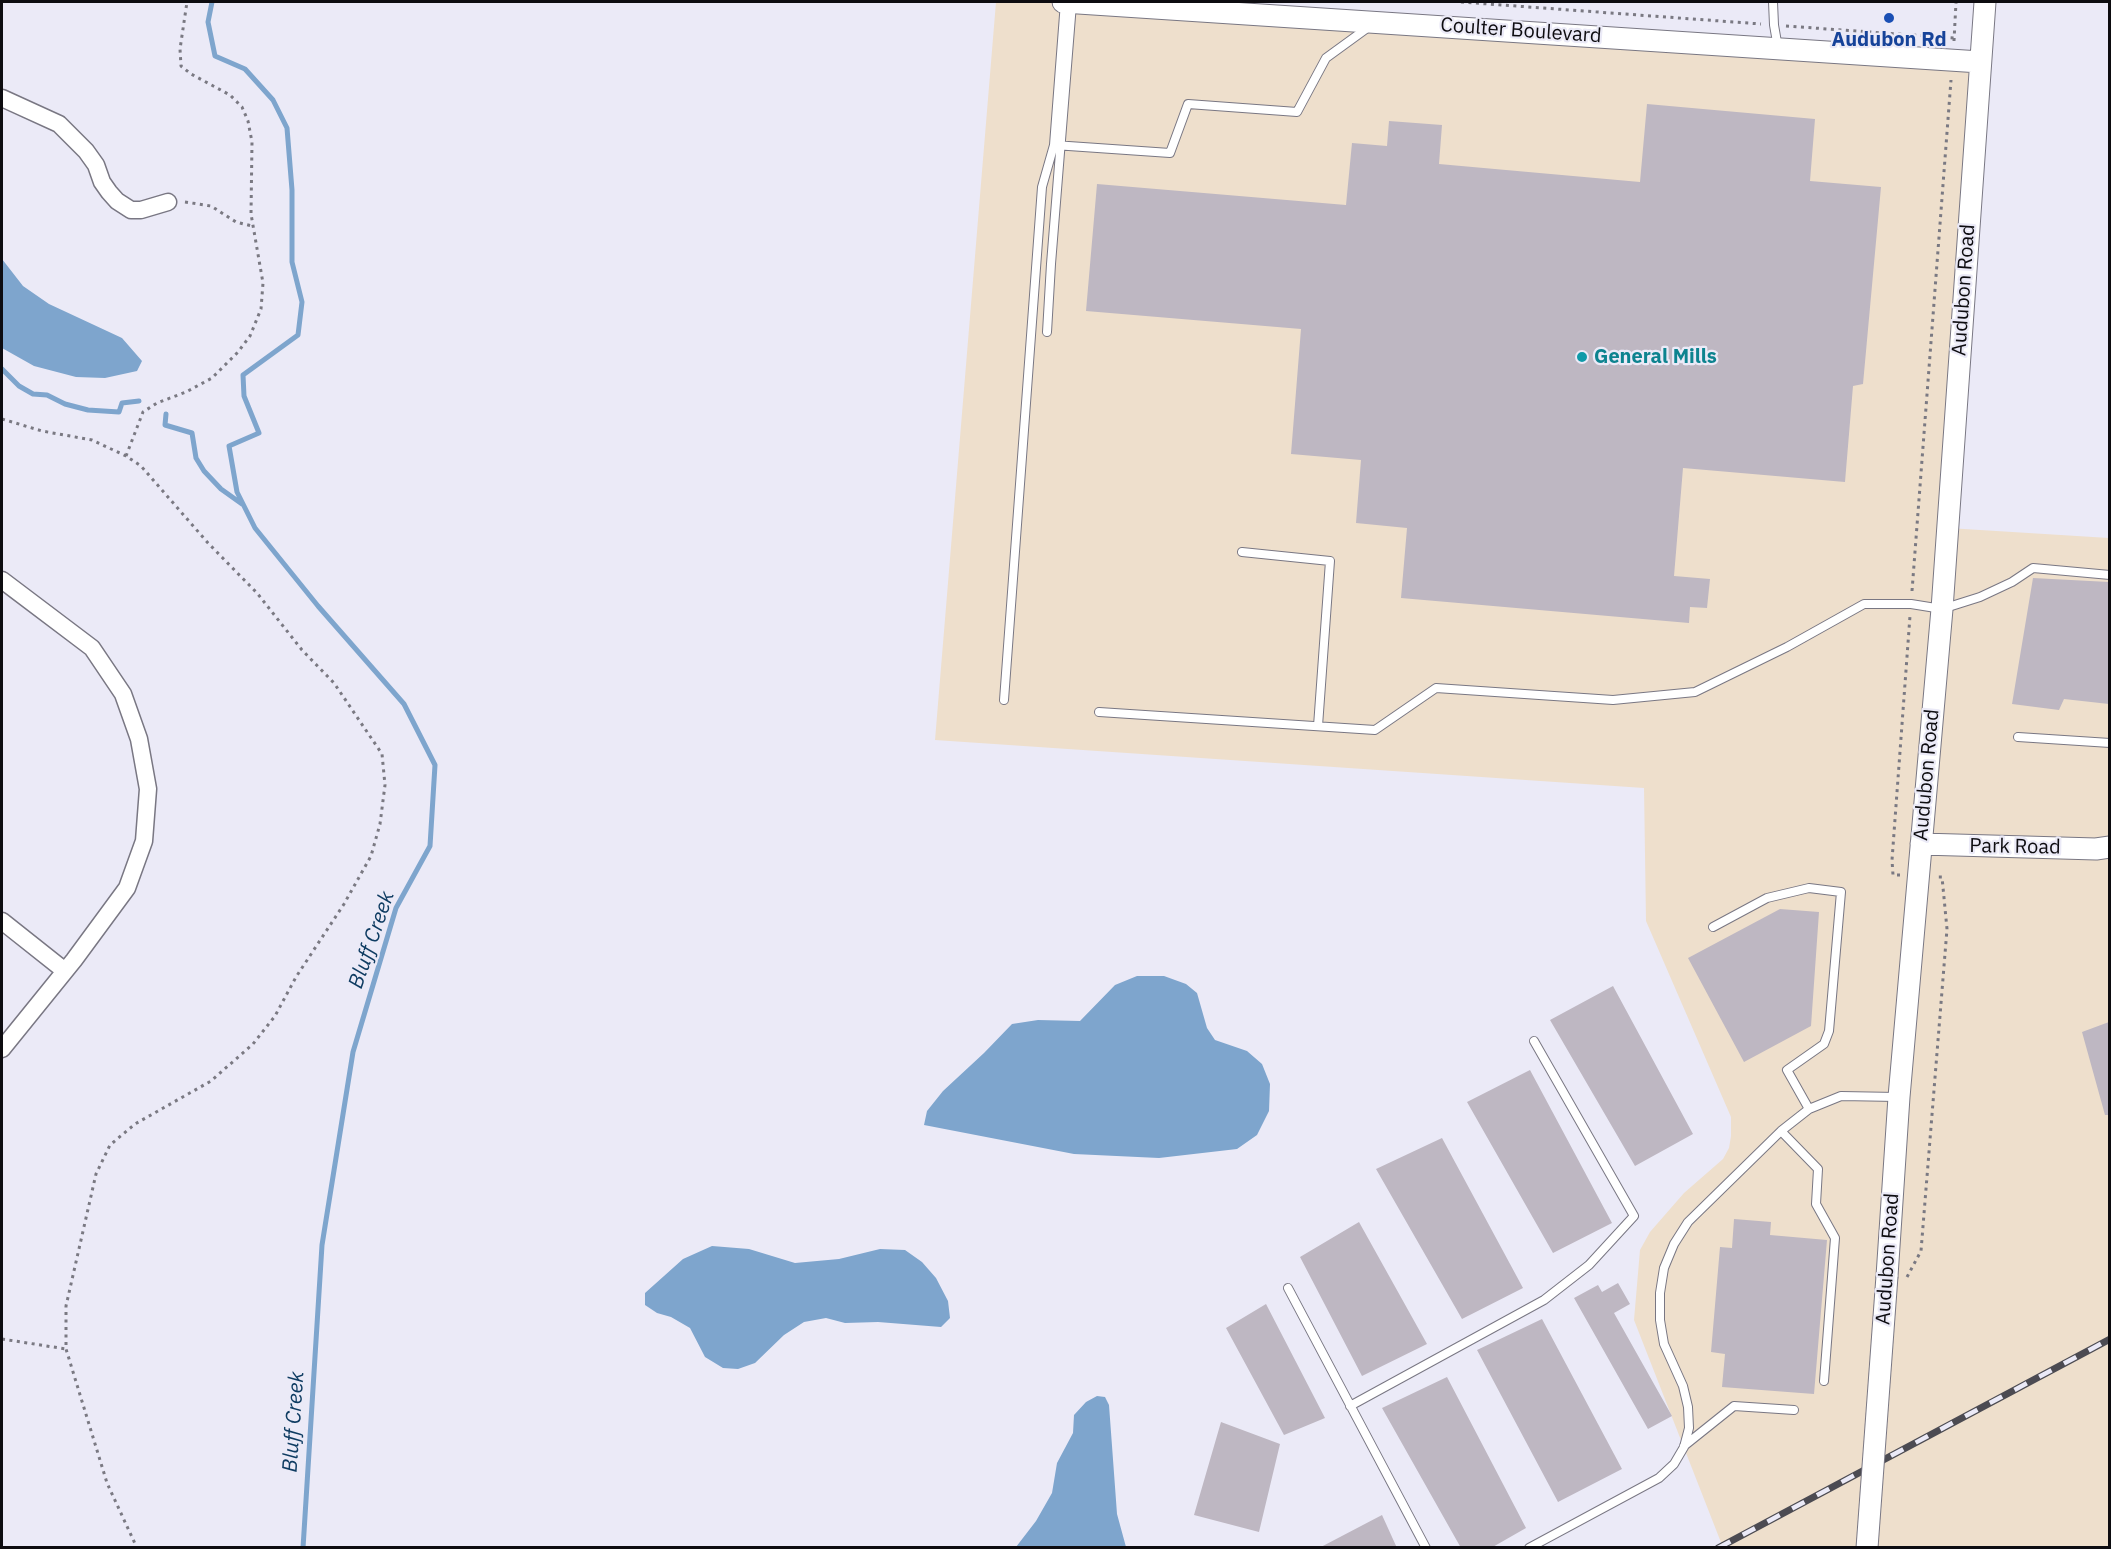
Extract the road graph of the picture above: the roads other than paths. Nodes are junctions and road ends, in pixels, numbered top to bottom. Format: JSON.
{"nodes":[{"id":1,"x":1064,"y":2,"type":"edge"},
{"id":2,"x":1072,"y":2,"type":"edge"},
{"id":3,"x":1773,"y":2,"type":"edge"},
{"id":4,"x":1985,"y":2,"type":"edge"},
{"id":5,"x":1376,"y":22,"type":"junction"},
{"id":6,"x":1779,"y":48,"type":"junction"},
{"id":7,"x":1980,"y":62,"type":"junction"},
{"id":8,"x":2,"y":98,"type":"edge"},
{"id":9,"x":1057,"y":145,"type":"junction"},
{"id":10,"x":168,"y":202,"type":"road end"},
{"id":11,"x":1047,"y":332,"type":"dead end"},
{"id":12,"x":1242,"y":552,"type":"dead end"},
{"id":13,"x":2109,"y":575,"type":"edge"},
{"id":14,"x":2,"y":580,"type":"edge"},
{"id":15,"x":1942,"y":609,"type":"junction"},
{"id":16,"x":1004,"y":700,"type":"dead end"},
{"id":17,"x":1099,"y":712,"type":"dead end"},
{"id":18,"x":1318,"y":726,"type":"junction"},
{"id":19,"x":2018,"y":737,"type":"dead end"},
{"id":20,"x":2109,"y":742,"type":"edge"},
{"id":21,"x":1921,"y":844,"type":"junction"},
{"id":22,"x":2109,"y":847,"type":"edge"},
{"id":23,"x":2,"y":921,"type":"edge"},
{"id":24,"x":1713,"y":927,"type":"dead end"},
{"id":25,"x":65,"y":971,"type":"junction"},
{"id":26,"x":1534,"y":1041,"type":"dead end"},
{"id":27,"x":2,"y":1049,"type":"edge"},
{"id":28,"x":1899,"y":1097,"type":"junction"},
{"id":29,"x":1809,"y":1109,"type":"junction"},
{"id":30,"x":1781,"y":1131,"type":"junction"},
{"id":31,"x":1287,"y":1288,"type":"dead end"},
{"id":32,"x":1824,"y":1382,"type":"dead end"},
{"id":33,"x":1350,"y":1406,"type":"junction"},
{"id":34,"x":1794,"y":1410,"type":"dead end"},
{"id":35,"x":1684,"y":1447,"type":"junction"},
{"id":36,"x":1426,"y":1548,"type":"edge"},
{"id":37,"x":1529,"y":1548,"type":"edge"},
{"id":38,"x":1867,"y":1548,"type":"edge"}],
"edges":[{"from":1,"to":2,"type":"street","name":"Coulter Boulevard"},
{"from":1,"to":9,"type":"lane"},
{"from":2,"to":5,"type":"street","name":"Coulter Boulevard"},
{"from":2,"to":9,"type":"lane"},
{"from":3,"to":6,"type":"lane"},
{"from":4,"to":7,"type":"street","name":"Audubon Road"},
{"from":5,"to":6,"type":"street","name":"Coulter Boulevard"},
{"from":5,"to":9,"type":"lane"},
{"from":6,"to":7,"type":"street","name":"Coulter Boulevard"},
{"from":7,"to":15,"type":"street","name":"Audubon Road"},
{"from":8,"to":10,"type":"street"},
{"from":9,"to":11,"type":"lane"},
{"from":9,"to":16,"type":"lane"},
{"from":12,"to":18,"type":"lane"},
{"from":13,"to":15,"type":"lane"},
{"from":14,"to":25,"type":"street"},
{"from":15,"to":18,"type":"lane"},
{"from":15,"to":21,"type":"street","name":"Audubon Road"},
{"from":17,"to":18,"type":"lane"},
{"from":19,"to":20,"type":"lane"},
{"from":21,"to":22,"type":"street","name":"Park Road"},
{"from":21,"to":28,"type":"street","name":"Audubon Road"},
{"from":23,"to":25,"type":"street"},
{"from":24,"to":29,"type":"lane"},
{"from":25,"to":27,"type":"street"},
{"from":26,"to":33,"type":"lane"},
{"from":28,"to":29,"type":"lane"},
{"from":28,"to":38,"type":"street","name":"Audubon Road","bridge":true},
{"from":29,"to":30,"type":"lane"},
{"from":30,"to":32,"type":"lane"},
{"from":30,"to":35,"type":"lane"},
{"from":31,"to":33,"type":"lane"},
{"from":33,"to":36,"type":"lane"},
{"from":34,"to":35,"type":"lane"},
{"from":35,"to":37,"type":"lane"}]}
